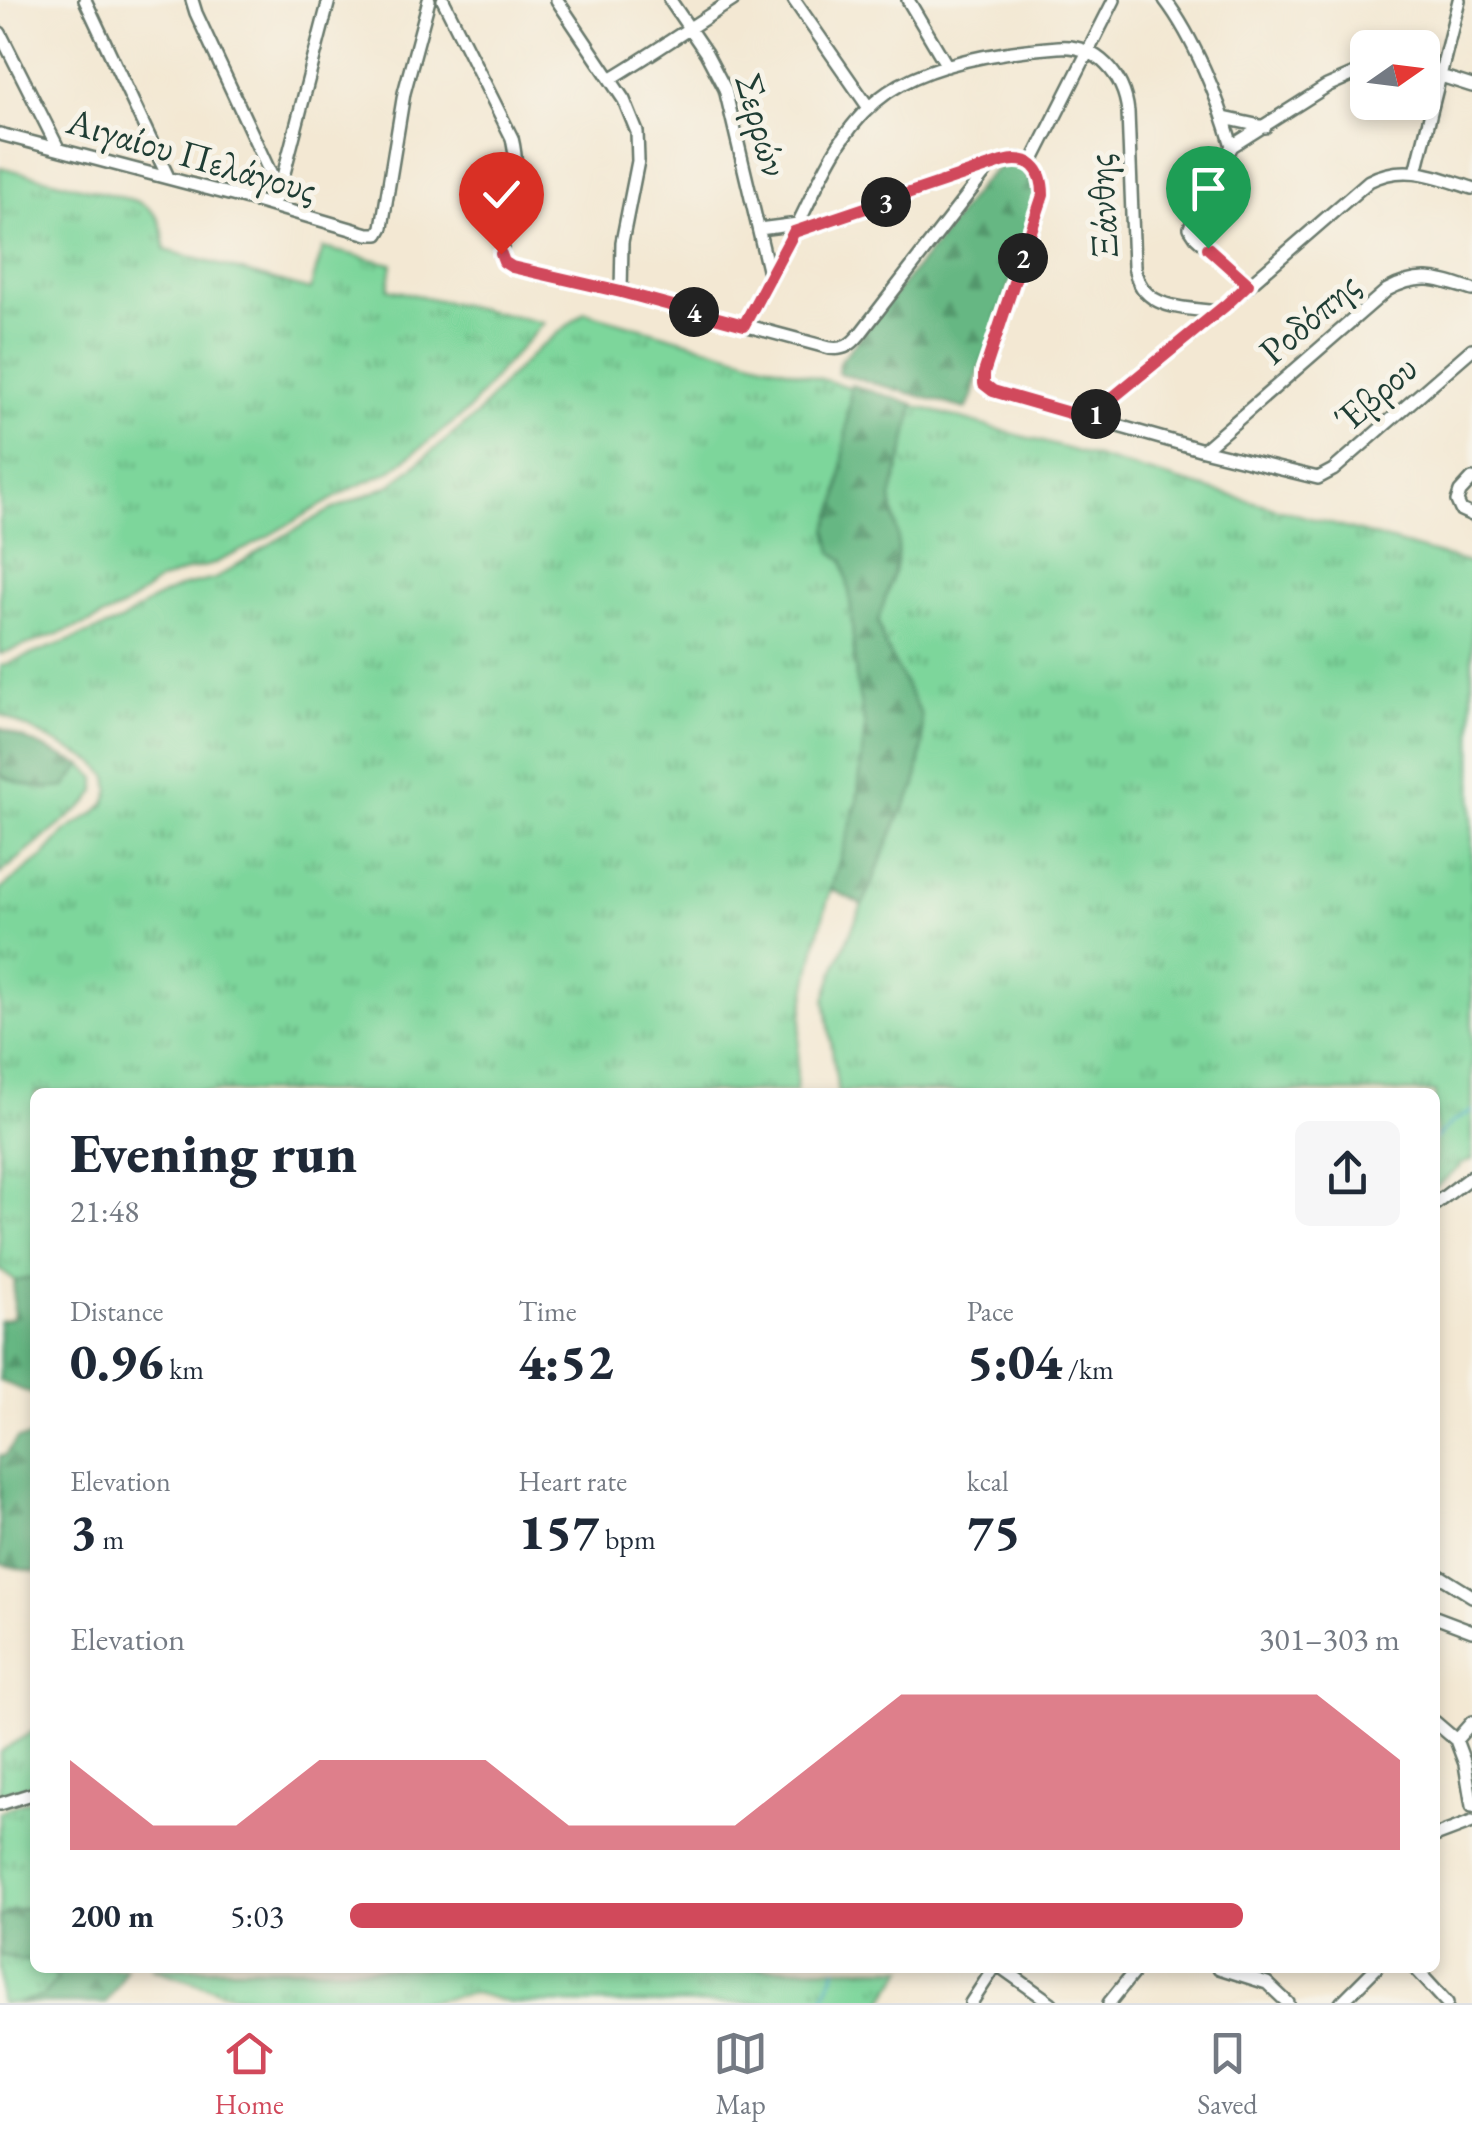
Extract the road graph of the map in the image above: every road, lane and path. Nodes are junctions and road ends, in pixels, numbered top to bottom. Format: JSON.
{"nodes":[{"id":1,"x":85,"y":0,"type":"edge"},
{"id":2,"x":192,"y":0,"type":"edge"},
{"id":3,"x":329,"y":0,"type":"edge"},
{"id":4,"x":428,"y":0,"type":"edge"},
{"id":5,"x":443,"y":0,"type":"edge"},
{"id":6,"x":557,"y":0,"type":"edge"},
{"id":7,"x":670,"y":0,"type":"edge"},
{"id":8,"x":733,"y":0,"type":"edge"},
{"id":9,"x":794,"y":0,"type":"edge"},
{"id":10,"x":908,"y":0,"type":"edge"},
{"id":11,"x":1114,"y":0,"type":"edge"},
{"id":12,"x":1166,"y":0,"type":"edge"},
{"id":13,"x":1460,"y":0,"type":"edge"},
{"id":14,"x":690,"y":27,"type":"junction"},
{"id":15,"x":0,"y":33,"type":"edge"},
{"id":16,"x":1090,"y":52,"type":"junction"},
{"id":17,"x":947,"y":66,"type":"junction"},
{"id":18,"x":1350,"y":76,"type":"edge"},
{"id":19,"x":1440,"y":76,"type":"joint"},
{"id":20,"x":610,"y":79,"type":"junction"},
{"id":21,"x":1472,"y":86,"type":"edge"},
{"id":22,"x":38,"y":108,"type":"junction"},
{"id":23,"x":868,"y":108,"type":"junction"},
{"id":24,"x":1224,"y":118,"type":"junction"},
{"id":25,"x":1429,"y":120,"type":"edge"},
{"id":26,"x":1265,"y":128,"type":"junction"},
{"id":27,"x":0,"y":134,"type":"edge"},
{"id":28,"x":15,"y":137,"type":"junction"},
{"id":29,"x":1232,"y":146,"type":"junction"},
{"id":30,"x":58,"y":148,"type":"junction"},
{"id":31,"x":1031,"y":164,"type":"junction"},
{"id":32,"x":990,"y":167,"type":"junction"},
{"id":33,"x":1416,"y":172,"type":"junction"},
{"id":34,"x":168,"y":178,"type":"junction"},
{"id":35,"x":1472,"y":188,"type":"edge"},
{"id":36,"x":279,"y":192,"type":"junction"},
{"id":37,"x":259,"y":202,"type":"junction"},
{"id":38,"x":796,"y":228,"type":"junction"},
{"id":39,"x":759,"y":229,"type":"junction"},
{"id":40,"x":770,"y":278,"type":"junction"},
{"id":41,"x":1248,"y":284,"type":"junction"},
{"id":42,"x":1472,"y":290,"type":"edge"},
{"id":43,"x":621,"y":292,"type":"junction"},
{"id":44,"x":1217,"y":312,"type":"junction"},
{"id":45,"x":744,"y":325,"type":"junction"},
{"id":46,"x":1472,"y":349,"type":"edge"},
{"id":47,"x":1090,"y":419,"type":"junction"},
{"id":48,"x":1202,"y":450,"type":"junction"},
{"id":49,"x":1472,"y":480,"type":"edge"},
{"id":50,"x":1472,"y":515,"type":"edge"},
{"id":51,"x":1472,"y":1176,"type":"edge"},
{"id":52,"x":1440,"y":1200,"type":"edge"},
{"id":53,"x":1440,"y":1576,"type":"edge"},
{"id":54,"x":1472,"y":1596,"type":"edge"},
{"id":55,"x":1440,"y":1619,"type":"edge"},
{"id":56,"x":1472,"y":1631,"type":"edge"},
{"id":57,"x":1472,"y":1722,"type":"edge"},
{"id":58,"x":1440,"y":1730,"type":"edge"},
{"id":59,"x":1456,"y":1740,"type":"junction"},
{"id":60,"x":30,"y":1795,"type":"edge"},
{"id":61,"x":0,"y":1804,"type":"edge"},
{"id":62,"x":1472,"y":1806,"type":"edge"},
{"id":63,"x":1472,"y":1822,"type":"edge"},
{"id":64,"x":1440,"y":1834,"type":"edge"},
{"id":65,"x":991,"y":1973,"type":"edge"},
{"id":66,"x":1009,"y":1973,"type":"edge"},
{"id":67,"x":1132,"y":1973,"type":"edge"},
{"id":68,"x":1234,"y":1973,"type":"edge"},
{"id":69,"x":1371,"y":1973,"type":"edge"},
{"id":70,"x":1420,"y":1973,"type":"edge"},
{"id":71,"x":971,"y":2003,"type":"edge"},
{"id":72,"x":1050,"y":2003,"type":"edge"},
{"id":73,"x":1109,"y":2003,"type":"edge"},
{"id":74,"x":1288,"y":2003,"type":"edge"},
{"id":75,"x":1340,"y":2003,"type":"edge"},
{"id":76,"x":1447,"y":2003,"type":"edge"}],
"edges":[{"from":1,"to":34,"type":"street"},
{"from":2,"to":36,"type":"street"},
{"from":3,"to":36,"type":"street"},
{"from":4,"to":37,"type":"street","name":"Αιγαίου Πελάγους"},
{"from":5,"to":43,"type":"street"},
{"from":6,"to":20,"type":"street"},
{"from":7,"to":14,"type":"street","name":"Σερρών"},
{"from":8,"to":14,"type":"street"},
{"from":9,"to":23,"type":"street"},
{"from":10,"to":17,"type":"street"},
{"from":11,"to":16,"type":"street"},
{"from":12,"to":24,"type":"street"},
{"from":13,"to":19,"type":"street"},
{"from":14,"to":20,"type":"street"},
{"from":14,"to":39,"type":"street","name":"Σερρών"},
{"from":15,"to":22,"type":"street"},
{"from":16,"to":17,"type":"street"},
{"from":16,"to":31,"type":"street"},
{"from":16,"to":44,"type":"street","name":"Ξάνθης"},
{"from":17,"to":23,"type":"street"},
{"from":18,"to":26,"type":"street"},
{"from":19,"to":21,"type":"street"},
{"from":20,"to":43,"type":"street"},
{"from":22,"to":28,"type":"street"},
{"from":22,"to":30,"type":"street"},
{"from":23,"to":38,"type":"street"},
{"from":24,"to":26,"type":"street"},
{"from":24,"to":29,"type":"street"},
{"from":25,"to":33,"type":"street"},
{"from":26,"to":29,"type":"street"},
{"from":27,"to":28,"type":"street","name":"Αιγαίου Πελάγους"},
{"from":28,"to":30,"type":"street","name":"Αιγαίου Πελάγους"},
{"from":29,"to":41,"type":"street"},
{"from":30,"to":34,"type":"street","name":"Αιγαίου Πελάγους"},
{"from":31,"to":32,"type":"street"},
{"from":31,"to":47,"type":"street"},
{"from":32,"to":38,"type":"street"},
{"from":32,"to":45,"type":"street"},
{"from":33,"to":35,"type":"street"},
{"from":33,"to":41,"type":"street"},
{"from":34,"to":37,"type":"street","name":"Αιγαίου Πελάγους"},
{"from":36,"to":37,"type":"street"},
{"from":38,"to":39,"type":"street"},
{"from":38,"to":40,"type":"street"},
{"from":39,"to":40,"type":"street","name":"Σερρών"},
{"from":40,"to":45,"type":"street"},
{"from":41,"to":44,"type":"street"},
{"from":42,"to":48,"type":"street","name":"Ροδόπης"},
{"from":43,"to":45,"type":"street"},
{"from":44,"to":47,"type":"street"},
{"from":46,"to":48,"type":"street","name":"Έβρου"},
{"from":47,"to":48,"type":"street"},
{"from":49,"to":50,"type":"street"},
{"from":51,"to":52,"type":"street"},
{"from":53,"to":54,"type":"street"},
{"from":55,"to":56,"type":"street"},
{"from":57,"to":59,"type":"street"},
{"from":58,"to":59,"type":"street"},
{"from":59,"to":62,"type":"street"},
{"from":60,"to":61,"type":"street"},
{"from":63,"to":64,"type":"street"},
{"from":65,"to":71,"type":"street"},
{"from":66,"to":72,"type":"street"},
{"from":67,"to":73,"type":"street"},
{"from":68,"to":74,"type":"street"},
{"from":69,"to":75,"type":"street"},
{"from":70,"to":76,"type":"street"}]}
